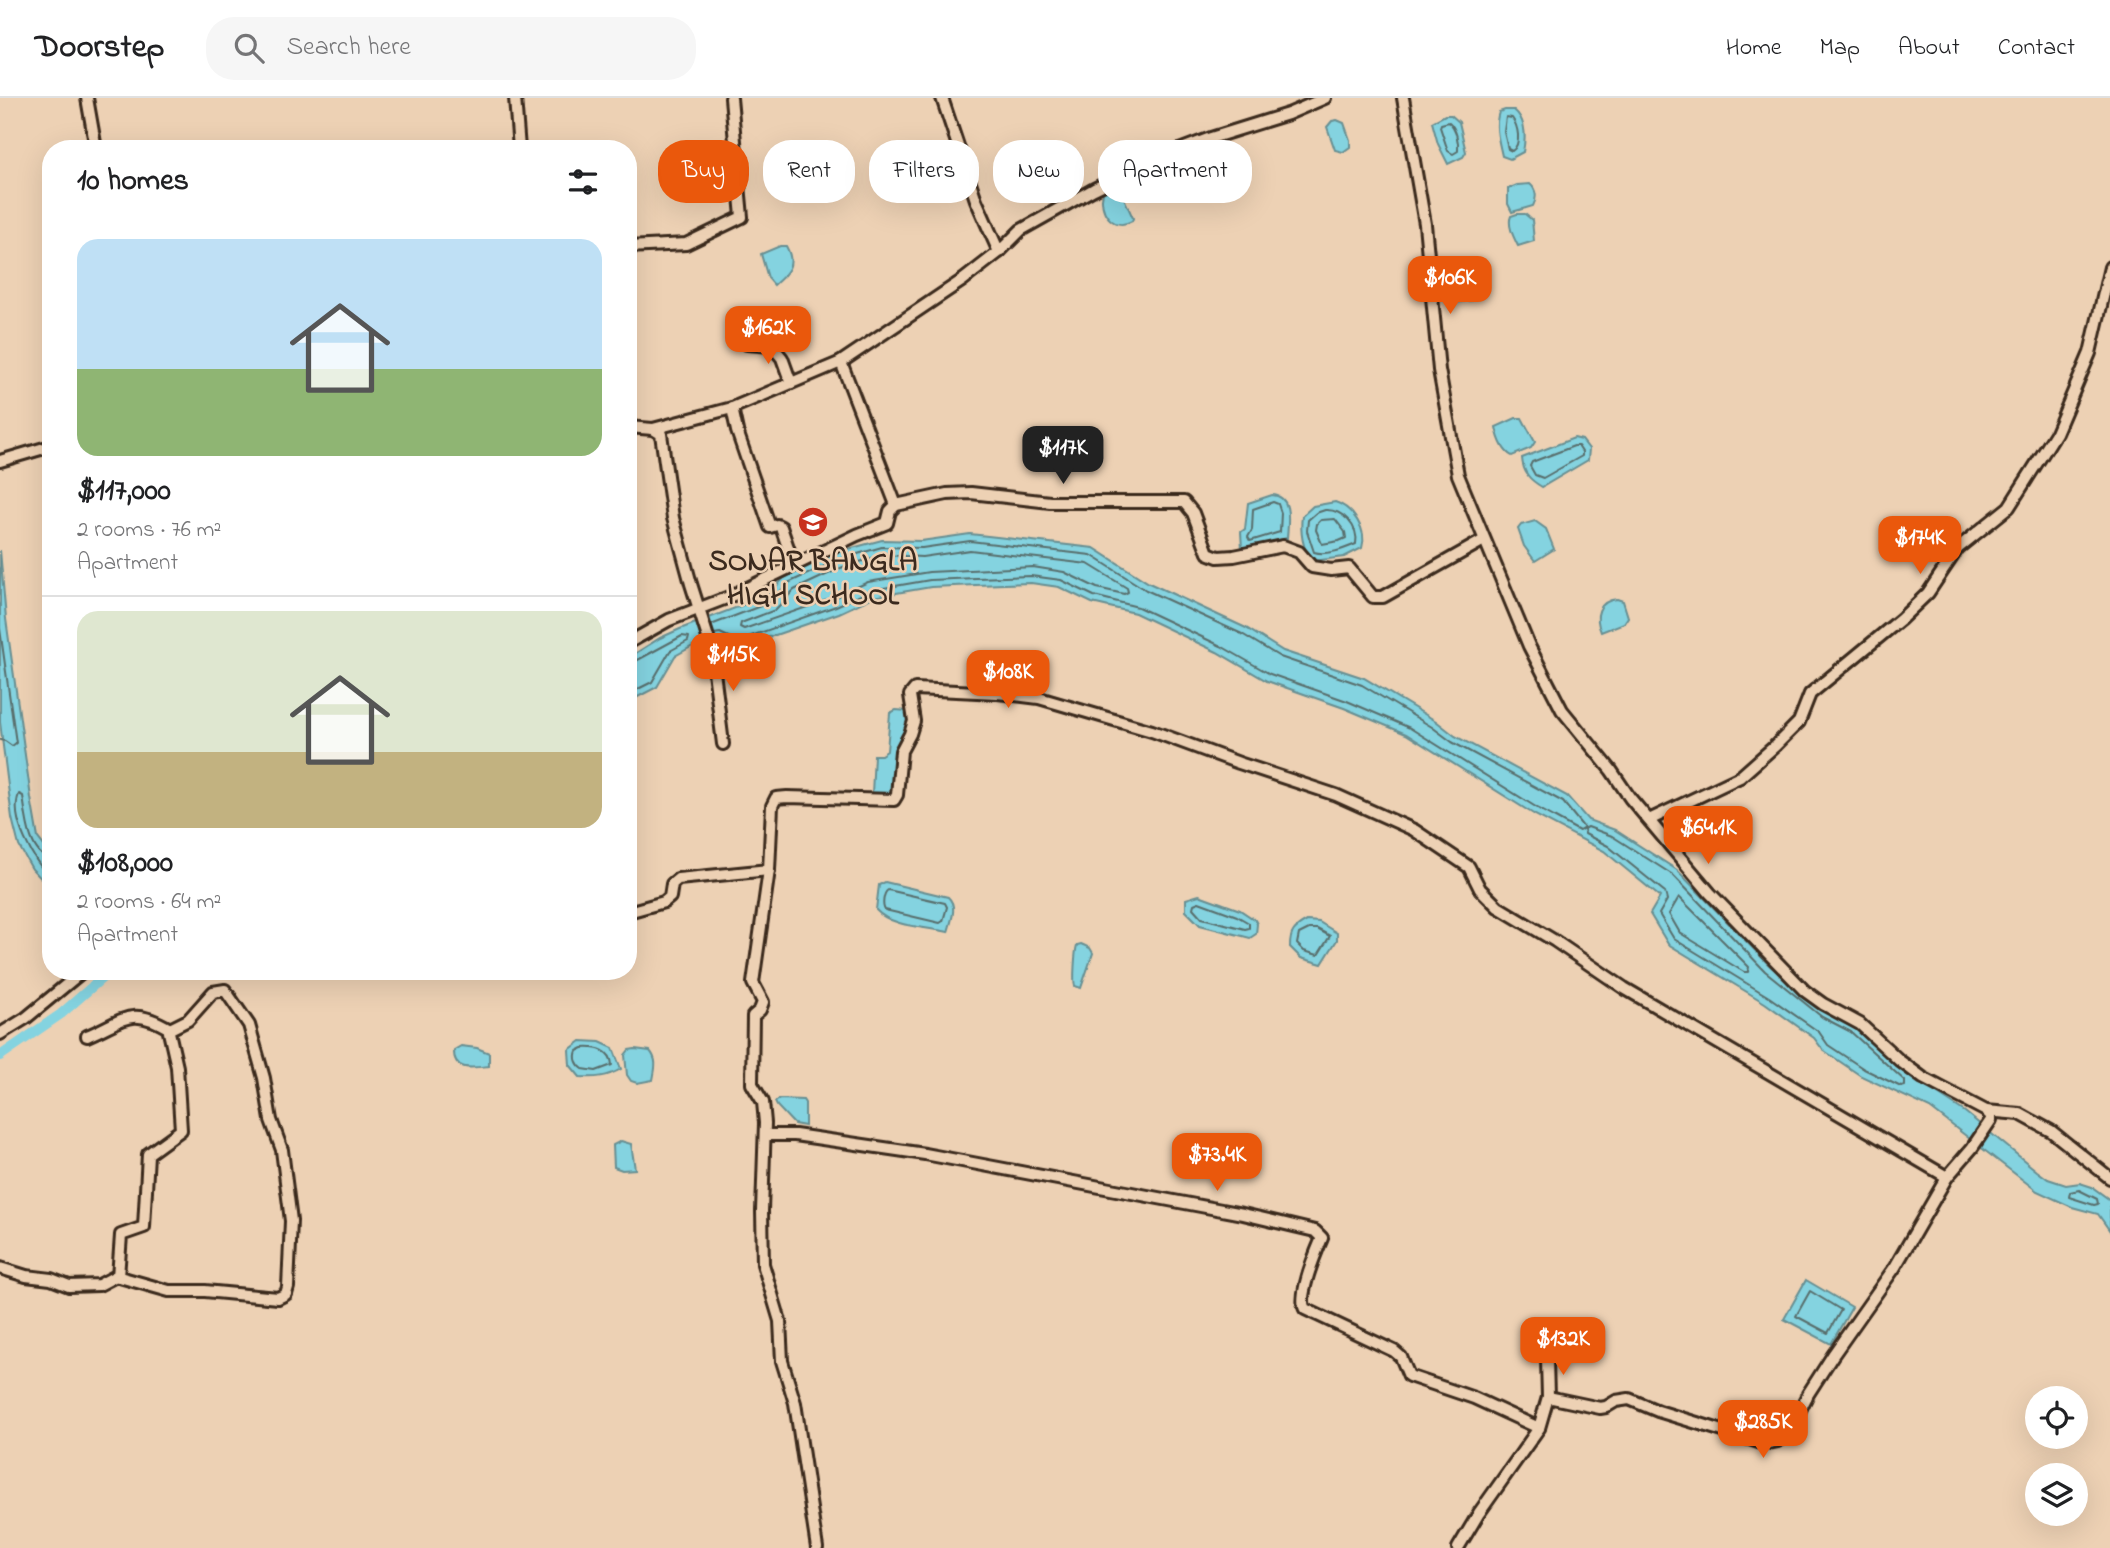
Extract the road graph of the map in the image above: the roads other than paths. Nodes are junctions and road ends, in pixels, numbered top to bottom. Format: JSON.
{"nodes":[{"id":1,"x":87,"y":98,"type":"edge"},
{"id":2,"x":515,"y":98,"type":"edge"},
{"id":3,"x":732,"y":98,"type":"edge"},
{"id":4,"x":942,"y":98,"type":"edge"},
{"id":5,"x":1325,"y":98,"type":"edge"},
{"id":6,"x":1403,"y":98,"type":"edge"},
{"id":7,"x":94,"y":140,"type":"edge"},
{"id":8,"x":518,"y":140,"type":"edge"},
{"id":9,"x":637,"y":247,"type":"edge"},
{"id":10,"x":999,"y":252,"type":"junction"},
{"id":11,"x":2110,"y":267,"type":"edge"},
{"id":12,"x":747,"y":344,"type":"dead end"},
{"id":13,"x":841,"y":362,"type":"junction"},
{"id":14,"x":791,"y":383,"type":"junction"},
{"id":15,"x":732,"y":408,"type":"junction"},
{"id":16,"x":637,"y":428,"type":"edge"},
{"id":17,"x":653,"y":429,"type":"junction"},
{"id":18,"x":42,"y":449,"type":"edge"},
{"id":19,"x":0,"y":461,"type":"edge"},
{"id":20,"x":896,"y":505,"type":"junction"},
{"id":21,"x":1484,"y":540,"type":"junction"},
{"id":22,"x":794,"y":565,"type":"junction"},
{"id":23,"x":700,"y":612,"type":"junction"},
{"id":24,"x":637,"y":638,"type":"edge"},
{"id":25,"x":723,"y":744,"type":"dead end"},
{"id":26,"x":1649,"y":821,"type":"junction"},
{"id":27,"x":769,"y":870,"type":"junction"},
{"id":28,"x":637,"y":910,"type":"edge"},
{"id":29,"x":72,"y":980,"type":"edge"},
{"id":30,"x":170,"y":1029,"type":"junction"},
{"id":31,"x":0,"y":1034,"type":"edge"},
{"id":32,"x":87,"y":1036,"type":"dead end"},
{"id":33,"x":1989,"y":1116,"type":"junction"},
{"id":34,"x":765,"y":1135,"type":"junction"},
{"id":35,"x":1947,"y":1177,"type":"junction"},
{"id":36,"x":2110,"y":1178,"type":"edge"},
{"id":37,"x":0,"y":1268,"type":"edge"},
{"id":38,"x":118,"y":1277,"type":"junction"},
{"id":39,"x":1547,"y":1359,"type":"dead end"},
{"id":40,"x":1548,"y":1397,"type":"junction"},
{"id":41,"x":1539,"y":1428,"type":"junction"},
{"id":42,"x":817,"y":1548,"type":"edge"},
{"id":43,"x":1458,"y":1548,"type":"edge"}],
"edges":[{"from":1,"to":7,"type":"street"},
{"from":2,"to":8,"type":"street"},
{"from":3,"to":9,"type":"street"},
{"from":4,"to":10,"type":"street"},
{"from":5,"to":10,"type":"street"},
{"from":6,"to":21,"type":"street"},
{"from":10,"to":13,"type":"street"},
{"from":11,"to":26,"type":"street"},
{"from":12,"to":14,"type":"street"},
{"from":13,"to":14,"type":"street"},
{"from":13,"to":20,"type":"street"},
{"from":14,"to":15,"type":"street"},
{"from":15,"to":17,"type":"street"},
{"from":15,"to":22,"type":"street"},
{"from":16,"to":17,"type":"street"},
{"from":17,"to":23,"type":"street"},
{"from":18,"to":19,"type":"street"},
{"from":20,"to":21,"type":"street"},
{"from":20,"to":22,"type":"street"},
{"from":21,"to":26,"type":"street"},
{"from":22,"to":23,"type":"street"},
{"from":23,"to":24,"type":"street"},
{"from":23,"to":25,"type":"street"},
{"from":26,"to":33,"type":"street"},
{"from":27,"to":28,"type":"street"},
{"from":27,"to":34,"type":"street"},
{"from":27,"to":35,"type":"street"},
{"from":29,"to":31,"type":"street"},
{"from":30,"to":32,"type":"street"},
{"from":30,"to":38,"type":"street"},
{"from":30,"to":38,"type":"street"},
{"from":33,"to":35,"type":"street"},
{"from":33,"to":36,"type":"street"},
{"from":34,"to":41,"type":"street"},
{"from":34,"to":42,"type":"street"},
{"from":35,"to":40,"type":"street"},
{"from":37,"to":38,"type":"street"},
{"from":39,"to":40,"type":"street"},
{"from":40,"to":41,"type":"street"},
{"from":41,"to":43,"type":"street"}]}
